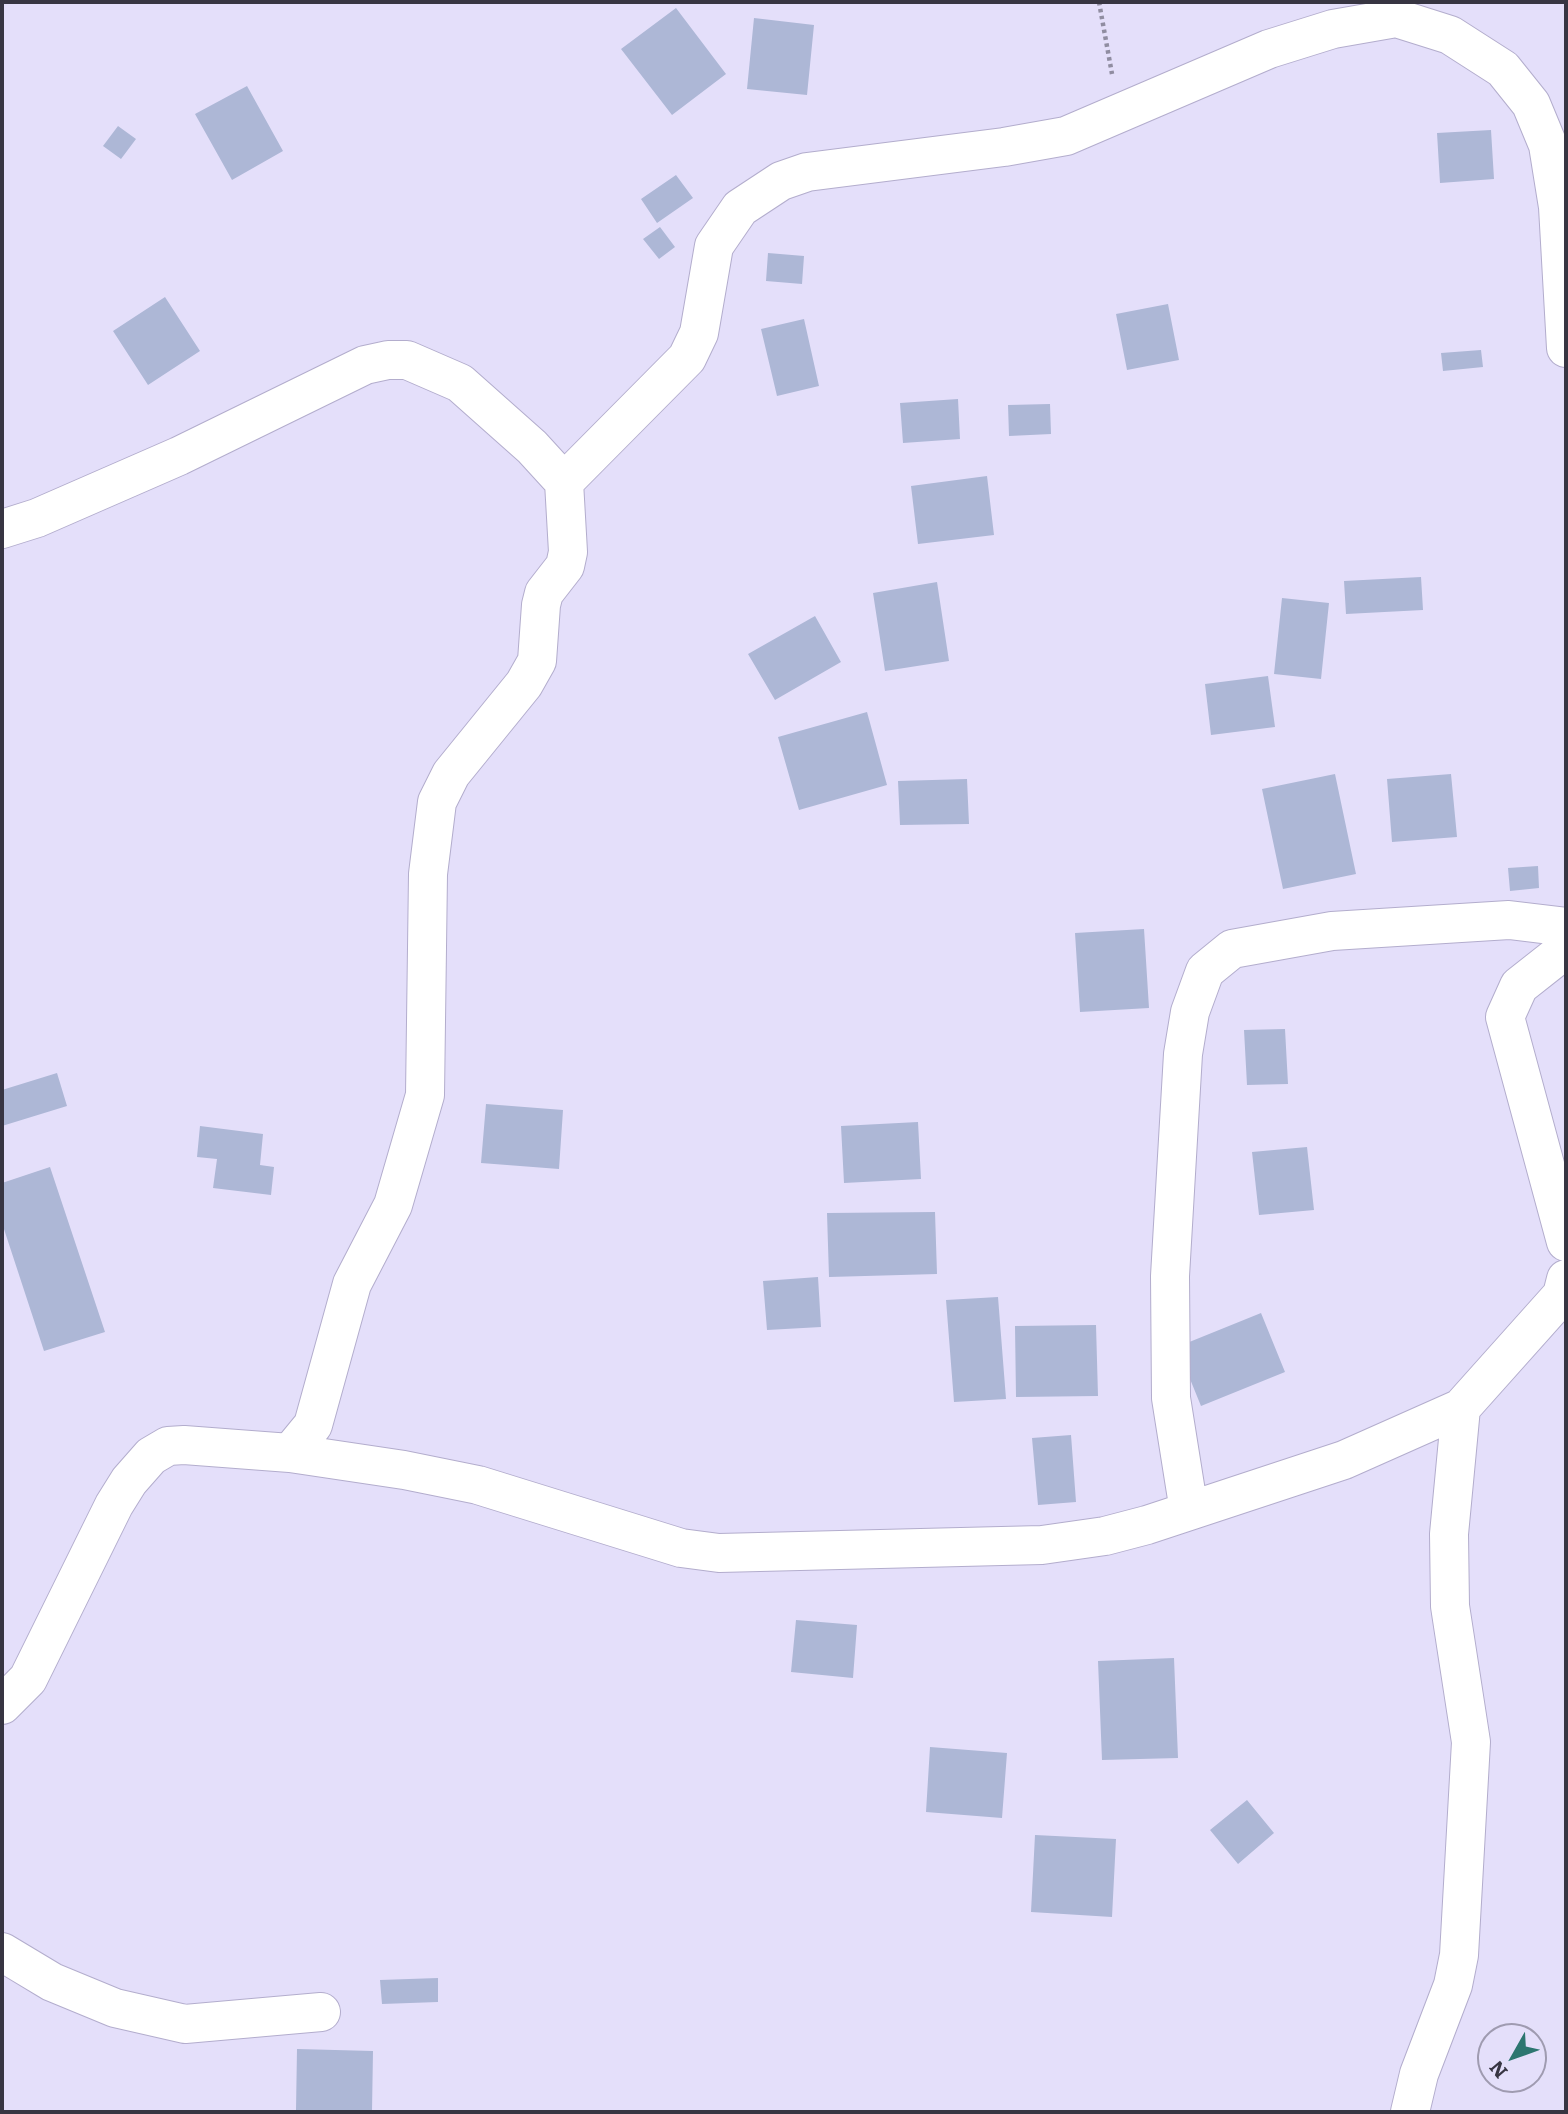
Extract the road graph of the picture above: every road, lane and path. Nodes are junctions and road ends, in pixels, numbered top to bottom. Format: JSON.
{"nodes":[{"id":1,"x":1099,"y":2,"type":"edge"},
{"id":2,"x":1119,"y":112,"type":"junction"},
{"id":3,"x":1566,"y":348,"type":"edge"},
{"id":4,"x":564,"y":482,"type":"junction"},
{"id":5,"x":2,"y":529,"type":"edge"},
{"id":6,"x":1566,"y":927,"type":"edge"},
{"id":7,"x":1566,"y":949,"type":"edge"},
{"id":8,"x":1566,"y":1242,"type":"edge"},
{"id":9,"x":1566,"y":1279,"type":"edge"},
{"id":10,"x":1461,"y":1408,"type":"junction"},
{"id":11,"x":290,"y":1453,"type":"junction"},
{"id":12,"x":1189,"y":1511,"type":"junction"},
{"id":13,"x":2,"y":1705,"type":"edge"},
{"id":14,"x":2,"y":1952,"type":"edge"},
{"id":15,"x":321,"y":2012,"type":"dead end"},
{"id":16,"x":1410,"y":2112,"type":"edge"}],
"edges":[{"from":1,"to":2,"type":"path"},
{"from":2,"to":3,"type":"street"},
{"from":2,"to":4,"type":"street"},
{"from":4,"to":5,"type":"street"},
{"from":4,"to":11,"type":"street"},
{"from":6,"to":12,"type":"street"},
{"from":7,"to":8,"type":"street"},
{"from":9,"to":10,"type":"street"},
{"from":10,"to":12,"type":"street"},
{"from":10,"to":16,"type":"street"},
{"from":11,"to":12,"type":"street"},
{"from":11,"to":13,"type":"street"},
{"from":14,"to":15,"type":"street"}]}
